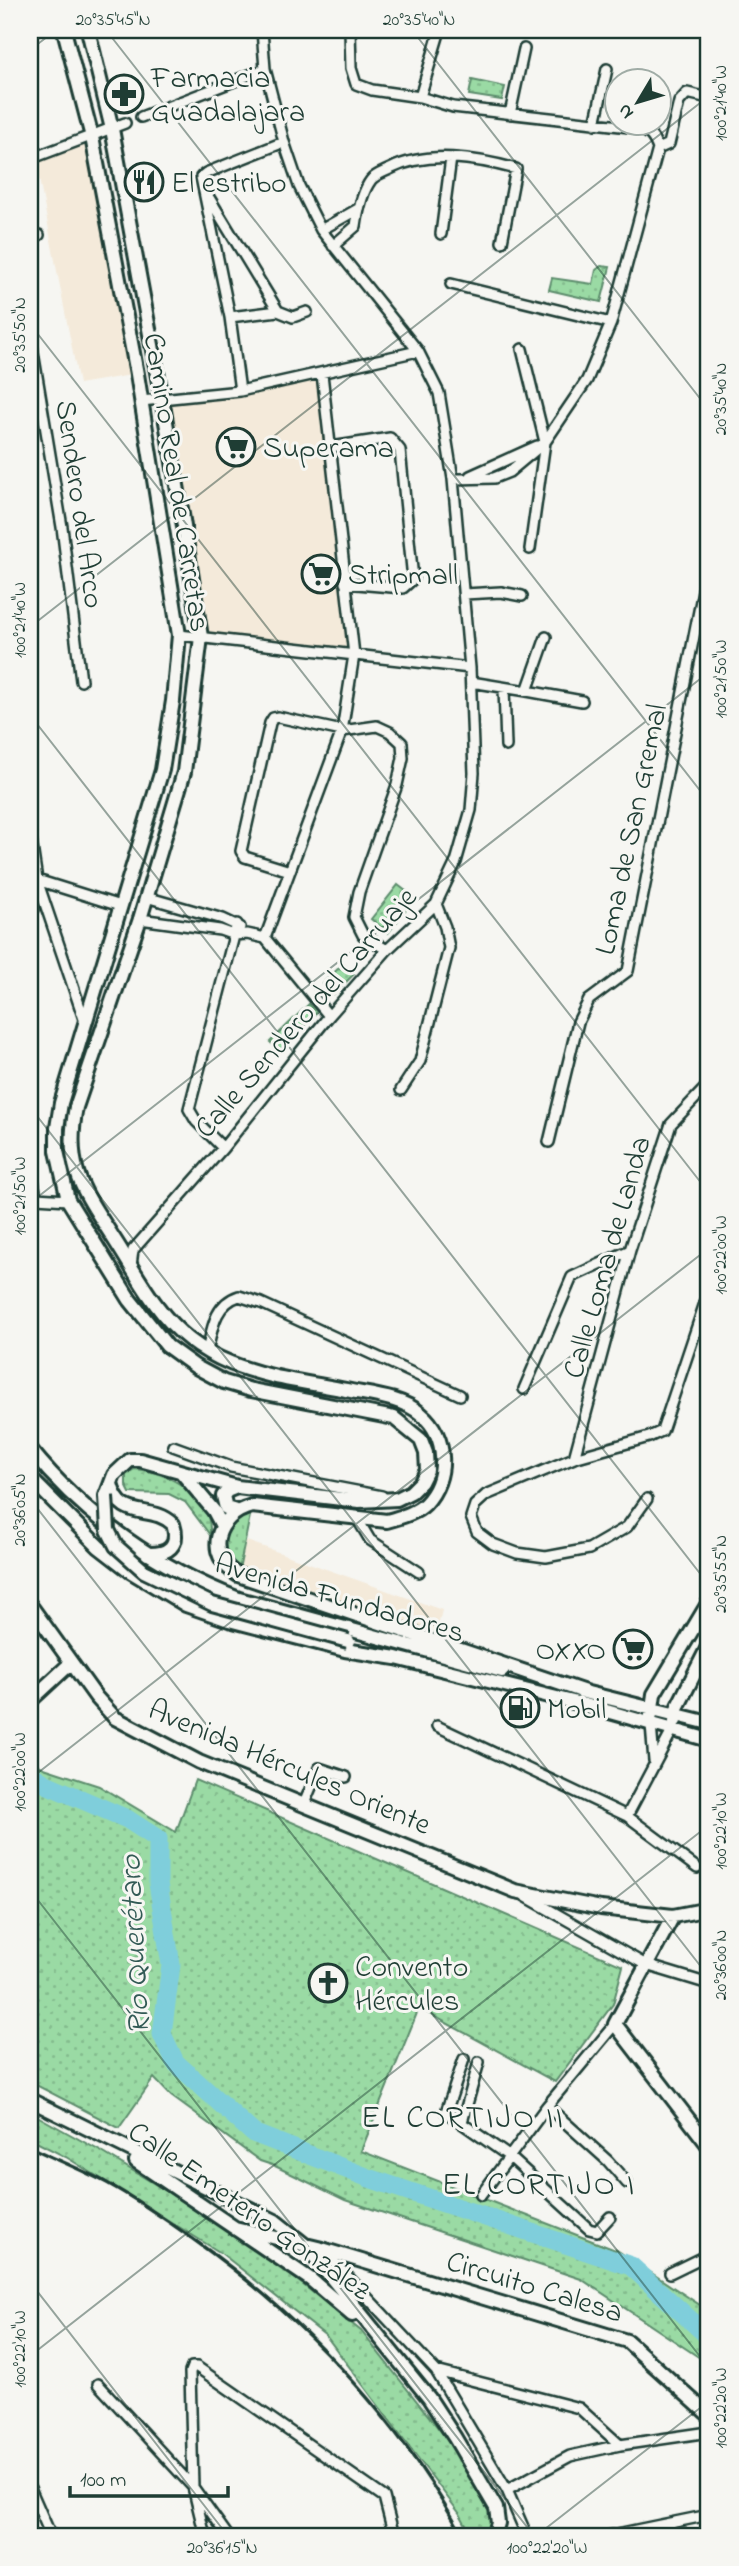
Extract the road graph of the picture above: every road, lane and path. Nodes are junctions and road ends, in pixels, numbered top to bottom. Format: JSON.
{"nodes":[{"id":1,"x":64,"y":30,"type":"edge"},
{"id":2,"x":88,"y":30,"type":"edge"},
{"id":3,"x":262,"y":30,"type":"edge"},
{"id":4,"x":350,"y":30,"type":"edge"},
{"id":5,"x":440,"y":30,"type":"edge"},
{"id":6,"x":524,"y":49,"type":"dead end"},
{"id":7,"x":265,"y":69,"type":"junction"},
{"id":8,"x":602,"y":92,"type":"edge"},
{"id":9,"x":421,"y":97,"type":"junction"},
{"id":10,"x":709,"y":98,"type":"edge"},
{"id":11,"x":510,"y":114,"type":"junction"},
{"id":12,"x":141,"y":117,"type":"dead end"},
{"id":13,"x":124,"y":123,"type":"dead end"},
{"id":14,"x":595,"y":124,"type":"junction"},
{"id":15,"x":111,"y":129,"type":"junction"},
{"id":16,"x":92,"y":137,"type":"junction"},
{"id":17,"x":284,"y":142,"type":"junction"},
{"id":18,"x":658,"y":149,"type":"junction"},
{"id":19,"x":451,"y":158,"type":"junction"},
{"id":20,"x":30,"y":159,"type":"edge"},
{"id":21,"x":204,"y":188,"type":"junction"},
{"id":22,"x":358,"y":209,"type":"junction"},
{"id":23,"x":321,"y":230,"type":"junction"},
{"id":24,"x":441,"y":234,"type":"dead end"},
{"id":25,"x":502,"y":243,"type":"dead end"},
{"id":26,"x":333,"y":246,"type":"junction"},
{"id":27,"x":451,"y":284,"type":"dead end"},
{"id":28,"x":278,"y":311,"type":"junction"},
{"id":29,"x":307,"y":312,"type":"dead end"},
{"id":30,"x":230,"y":317,"type":"junction"},
{"id":31,"x":611,"y":323,"type":"junction"},
{"id":32,"x":30,"y":334,"type":"edge"},
{"id":33,"x":522,"y":348,"type":"dead end"},
{"id":34,"x":418,"y":351,"type":"junction"},
{"id":35,"x":322,"y":374,"type":"junction"},
{"id":36,"x":240,"y":391,"type":"junction"},
{"id":37,"x":162,"y":398,"type":"junction"},
{"id":38,"x":141,"y":401,"type":"junction"},
{"id":39,"x":545,"y":442,"type":"junction"},
{"id":40,"x":331,"y":447,"type":"junction"},
{"id":41,"x":453,"y":479,"type":"junction"},
{"id":42,"x":530,"y":549,"type":"dead end"},
{"id":43,"x":709,"y":560,"type":"edge"},
{"id":44,"x":345,"y":583,"type":"junction"},
{"id":45,"x":464,"y":594,"type":"junction"},
{"id":46,"x":522,"y":596,"type":"dead end"},
{"id":47,"x":179,"y":635,"type":"junction"},
{"id":48,"x":201,"y":637,"type":"junction"},
{"id":49,"x":546,"y":637,"type":"dead end"},
{"id":50,"x":354,"y":655,"type":"junction"},
{"id":51,"x":470,"y":668,"type":"junction"},
{"id":52,"x":81,"y":681,"type":"dead end"},
{"id":53,"x":471,"y":682,"type":"junction"},
{"id":54,"x":504,"y":688,"type":"junction"},
{"id":55,"x":527,"y":691,"type":"junction"},
{"id":56,"x":582,"y":701,"type":"dead end"},
{"id":57,"x":342,"y":731,"type":"junction"},
{"id":58,"x":506,"y":746,"type":"dead end"},
{"id":59,"x":30,"y":833,"type":"edge"},
{"id":60,"x":290,"y":871,"type":"junction"},
{"id":61,"x":37,"y":880,"type":"junction"},
{"id":62,"x":146,"y":897,"type":"junction"},
{"id":63,"x":436,"y":904,"type":"junction"},
{"id":64,"x":120,"y":906,"type":"junction"},
{"id":65,"x":140,"y":919,"type":"junction"},
{"id":66,"x":237,"y":924,"type":"junction"},
{"id":67,"x":247,"y":934,"type":"junction"},
{"id":68,"x":234,"y":935,"type":"junction"},
{"id":69,"x":265,"y":938,"type":"junction"},
{"id":70,"x":387,"y":950,"type":"junction"},
{"id":71,"x":329,"y":1016,"type":"junction"},
{"id":72,"x":85,"y":1024,"type":"junction"},
{"id":73,"x":709,"y":1084,"type":"edge"},
{"id":74,"x":401,"y":1090,"type":"dead end"},
{"id":75,"x":549,"y":1142,"type":"dead end"},
{"id":76,"x":223,"y":1148,"type":"junction"},
{"id":77,"x":30,"y":1161,"type":"edge"},
{"id":78,"x":68,"y":1200,"type":"junction"},
{"id":79,"x":630,"y":1250,"type":"junction"},
{"id":80,"x":123,"y":1252,"type":"junction"},
{"id":81,"x":109,"y":1266,"type":"junction"},
{"id":82,"x":131,"y":1267,"type":"junction"},
{"id":83,"x":128,"y":1285,"type":"junction"},
{"id":84,"x":146,"y":1290,"type":"junction"},
{"id":85,"x":709,"y":1291,"type":"edge"},
{"id":86,"x":130,"y":1300,"type":"junction"},
{"id":87,"x":207,"y":1352,"type":"junction"},
{"id":88,"x":524,"y":1390,"type":"dead end"},
{"id":89,"x":460,"y":1395,"type":"dead end"},
{"id":90,"x":173,"y":1446,"type":"dead end"},
{"id":91,"x":30,"y":1449,"type":"edge"},
{"id":92,"x":574,"y":1458,"type":"junction"},
{"id":93,"x":181,"y":1472,"type":"junction"},
{"id":94,"x":30,"y":1478,"type":"edge"},
{"id":95,"x":237,"y":1487,"type":"junction"},
{"id":96,"x":108,"y":1490,"type":"junction"},
{"id":97,"x":397,"y":1499,"type":"junction"},
{"id":98,"x":647,"y":1499,"type":"dead end"},
{"id":99,"x":236,"y":1511,"type":"junction"},
{"id":100,"x":358,"y":1520,"type":"junction"},
{"id":101,"x":222,"y":1526,"type":"junction"},
{"id":102,"x":146,"y":1554,"type":"junction"},
{"id":103,"x":419,"y":1572,"type":"dead end"},
{"id":104,"x":709,"y":1602,"type":"edge"},
{"id":105,"x":30,"y":1605,"type":"edge"},
{"id":106,"x":709,"y":1645,"type":"edge"},
{"id":107,"x":396,"y":1658,"type":"junction"},
{"id":108,"x":71,"y":1663,"type":"junction"},
{"id":109,"x":588,"y":1693,"type":"junction"},
{"id":110,"x":30,"y":1700,"type":"edge"},
{"id":111,"x":651,"y":1709,"type":"junction"},
{"id":112,"x":677,"y":1714,"type":"junction"},
{"id":113,"x":709,"y":1723,"type":"edge"},
{"id":114,"x":437,"y":1726,"type":"dead end"},
{"id":115,"x":662,"y":1728,"type":"junction"},
{"id":116,"x":709,"y":1740,"type":"edge"},
{"id":117,"x":654,"y":1762,"type":"junction"},
{"id":118,"x":346,"y":1777,"type":"dead end"},
{"id":119,"x":304,"y":1804,"type":"junction"},
{"id":120,"x":627,"y":1816,"type":"junction"},
{"id":121,"x":697,"y":1868,"type":"dead end"},
{"id":122,"x":515,"y":1891,"type":"junction"},
{"id":123,"x":709,"y":1909,"type":"edge"},
{"id":124,"x":673,"y":1916,"type":"junction"},
{"id":125,"x":646,"y":1965,"type":"junction"},
{"id":126,"x":709,"y":1984,"type":"edge"},
{"id":127,"x":615,"y":2024,"type":"junction"},
{"id":128,"x":464,"y":2059,"type":"dead end"},
{"id":129,"x":479,"y":2062,"type":"dead end"},
{"id":130,"x":30,"y":2101,"type":"edge"},
{"id":131,"x":547,"y":2106,"type":"junction"},
{"id":132,"x":461,"y":2122,"type":"junction"},
{"id":133,"x":97,"y":2134,"type":"junction"},
{"id":134,"x":709,"y":2146,"type":"edge"},
{"id":135,"x":510,"y":2157,"type":"junction"},
{"id":136,"x":627,"y":2183,"type":"dead end"},
{"id":137,"x":481,"y":2195,"type":"dead end"},
{"id":138,"x":224,"y":2197,"type":"junction"},
{"id":139,"x":213,"y":2214,"type":"junction"},
{"id":140,"x":611,"y":2217,"type":"dead end"},
{"id":141,"x":235,"y":2228,"type":"junction"},
{"id":142,"x":305,"y":2245,"type":"junction"},
{"id":143,"x":322,"y":2249,"type":"junction"},
{"id":144,"x":709,"y":2253,"type":"edge"},
{"id":145,"x":670,"y":2273,"type":"dead end"},
{"id":146,"x":372,"y":2330,"type":"junction"},
{"id":147,"x":436,"y":2371,"type":"junction"},
{"id":148,"x":98,"y":2384,"type":"dead end"},
{"id":149,"x":709,"y":2415,"type":"edge"},
{"id":150,"x":709,"y":2432,"type":"edge"},
{"id":151,"x":620,"y":2445,"type":"junction"},
{"id":152,"x":193,"y":2487,"type":"junction"},
{"id":153,"x":30,"y":2488,"type":"edge"},
{"id":154,"x":507,"y":2490,"type":"junction"},
{"id":155,"x":709,"y":2515,"type":"edge"},
{"id":156,"x":51,"y":2536,"type":"edge"},
{"id":157,"x":205,"y":2536,"type":"edge"},
{"id":158,"x":228,"y":2536,"type":"edge"},
{"id":159,"x":394,"y":2536,"type":"edge"},
{"id":160,"x":494,"y":2536,"type":"edge"},
{"id":161,"x":527,"y":2536,"type":"edge"},
{"id":162,"x":607,"y":2536,"type":"edge"}],
"edges":[{"from":1,"to":16,"type":"street","name":"Camino Real de Carretas"},
{"from":2,"to":15,"type":"street","name":"Camino Real de Carretas"},
{"from":3,"to":7,"type":"street","name":"Calle Sendero del Carruaje"},
{"from":4,"to":9,"type":"street"},
{"from":5,"to":9,"type":"street"},
{"from":6,"to":11,"type":"street"},
{"from":7,"to":12,"type":"street"},
{"from":7,"to":17,"type":"street","name":"Calle Sendero del Carruaje"},
{"from":8,"to":14,"type":"street"},
{"from":9,"to":11,"type":"street"},
{"from":10,"to":18,"type":"street"},
{"from":11,"to":14,"type":"street"},
{"from":13,"to":15,"type":"street"},
{"from":14,"to":18,"type":"street"},
{"from":15,"to":16,"type":"street"},
{"from":15,"to":37,"type":"street","name":"Camino Real de Carretas"},
{"from":16,"to":20,"type":"street"},
{"from":16,"to":38,"type":"street","name":"Camino Real de Carretas"},
{"from":17,"to":21,"type":"street"},
{"from":17,"to":23,"type":"street","name":"Calle Sendero del Carruaje"},
{"from":18,"to":31,"type":"street"},
{"from":19,"to":22,"type":"street"},
{"from":19,"to":24,"type":"street"},
{"from":19,"to":25,"type":"street"},
{"from":21,"to":28,"type":"street"},
{"from":21,"to":30,"type":"street"},
{"from":22,"to":23,"type":"street"},
{"from":22,"to":26,"type":"street"},
{"from":23,"to":26,"type":"street","name":"Calle Sendero del Carruaje"},
{"from":26,"to":34,"type":"street","name":"Calle Sendero del Carruaje"},
{"from":27,"to":31,"type":"street"},
{"from":28,"to":29,"type":"street"},
{"from":28,"to":30,"type":"street"},
{"from":30,"to":36,"type":"street"},
{"from":31,"to":39,"type":"street"},
{"from":32,"to":52,"type":"street","name":"Sendero del Arco"},
{"from":33,"to":39,"type":"street"},
{"from":34,"to":35,"type":"street"},
{"from":34,"to":41,"type":"street","name":"Calle Sendero del Carruaje"},
{"from":35,"to":36,"type":"street"},
{"from":35,"to":40,"type":"street"},
{"from":36,"to":37,"type":"street"},
{"from":37,"to":38,"type":"street"},
{"from":37,"to":48,"type":"street","name":"Camino Real de Carretas"},
{"from":38,"to":47,"type":"street","name":"Camino Real de Carretas"},
{"from":39,"to":41,"type":"street"},
{"from":39,"to":42,"type":"street"},
{"from":40,"to":44,"type":"street"},
{"from":40,"to":44,"type":"street"},
{"from":41,"to":45,"type":"street","name":"Calle Sendero del Carruaje"},
{"from":43,"to":75,"type":"street","name":"Loma de San Gremal"},
{"from":44,"to":50,"type":"street"},
{"from":45,"to":46,"type":"street"},
{"from":45,"to":51,"type":"street","name":"Calle Sendero del Carruaje"},
{"from":47,"to":48,"type":"street"},
{"from":47,"to":64,"type":"street","name":"Camino Real de Carretas"},
{"from":48,"to":50,"type":"street"},
{"from":48,"to":62,"type":"street","name":"Camino Real de Carretas"},
{"from":49,"to":55,"type":"street"},
{"from":50,"to":51,"type":"street"},
{"from":50,"to":57,"type":"street"},
{"from":51,"to":53,"type":"street","name":"Calle Sendero del Carruaje"},
{"from":53,"to":54,"type":"street"},
{"from":53,"to":63,"type":"street","name":"Calle Sendero del Carruaje"},
{"from":54,"to":55,"type":"street"},
{"from":54,"to":58,"type":"street"},
{"from":55,"to":56,"type":"street"},
{"from":57,"to":60,"type":"street"},
{"from":57,"to":60,"type":"street"},
{"from":57,"to":70,"type":"street"},
{"from":59,"to":61,"type":"street"},
{"from":60,"to":69,"type":"street"},
{"from":61,"to":64,"type":"street"},
{"from":61,"to":72,"type":"street"},
{"from":62,"to":65,"type":"street","name":"Camino Real de Carretas"},
{"from":62,"to":66,"type":"street"},
{"from":63,"to":70,"type":"street","name":"Calle Sendero del Carruaje"},
{"from":63,"to":74,"type":"street"},
{"from":64,"to":72,"type":"street","name":"Camino Real de Carretas"},
{"from":65,"to":68,"type":"street"},
{"from":65,"to":80,"type":"street","name":"Camino Real de Carretas"},
{"from":66,"to":67,"type":"street"},
{"from":66,"to":68,"type":"street"},
{"from":67,"to":68,"type":"street"},
{"from":67,"to":69,"type":"street"},
{"from":68,"to":76,"type":"street"},
{"from":69,"to":71,"type":"street"},
{"from":70,"to":71,"type":"street","name":"Calle Sendero del Carruaje"},
{"from":71,"to":76,"type":"street","name":"Calle Sendero del Carruaje"},
{"from":72,"to":78,"type":"street","name":"Camino Real de Carretas"},
{"from":73,"to":79,"type":"street","name":"Calle Loma de Landa"},
{"from":76,"to":82,"type":"street","name":"Calle Sendero del Carruaje"},
{"from":77,"to":78,"type":"street"},
{"from":78,"to":81,"type":"street","name":"Camino Real de Carretas"},
{"from":79,"to":88,"type":"street"},
{"from":79,"to":92,"type":"street","name":"Calle Loma de Landa"},
{"from":80,"to":81,"type":"street"},
{"from":80,"to":82,"type":"street","name":"Camino Real de Carretas"},
{"from":81,"to":86,"type":"street","name":"Camino Real de Carretas"},
{"from":82,"to":83,"type":"street","name":"Calle Sendero del Carruaje"},
{"from":82,"to":84,"type":"street","name":"Camino Real de Carretas"},
{"from":83,"to":84,"type":"street"},
{"from":83,"to":86,"type":"street","name":"Calle Sendero del Carruaje"},
{"from":84,"to":87,"type":"street","name":"Camino Real de Carretas"},
{"from":85,"to":92,"type":"street"},
{"from":86,"to":97,"type":"street","name":"Camino Real de Carretas"},
{"from":87,"to":89,"type":"street"},
{"from":87,"to":100,"type":"street","name":"Camino Real de Carretas"},
{"from":90,"to":97,"type":"street"},
{"from":91,"to":102,"type":"street","name":"Avenida Fundadores"},
{"from":92,"to":98,"type":"street"},
{"from":93,"to":95,"type":"street"},
{"from":93,"to":96,"type":"street"},
{"from":93,"to":101,"type":"street"},
{"from":94,"to":107,"type":"street","name":"Avenida Fundadores"},
{"from":95,"to":97,"type":"street"},
{"from":95,"to":99,"type":"street"},
{"from":96,"to":102,"type":"street"},
{"from":96,"to":107,"type":"street","bridge":true},
{"from":99,"to":100,"type":"street","name":"Camino Real de Carretas"},
{"from":99,"to":101,"type":"street"},
{"from":100,"to":103,"type":"street"},
{"from":101,"to":109,"type":"street"},
{"from":102,"to":109,"type":"street","name":"Avenida Fundadores"},
{"from":104,"to":111,"type":"street"},
{"from":105,"to":108,"type":"street","name":"Avenida Hércules Oriente"},
{"from":106,"to":112,"type":"street"},
{"from":107,"to":115,"type":"street","name":"Avenida Fundadores"},
{"from":108,"to":110,"type":"street"},
{"from":108,"to":119,"type":"street","name":"Avenida Hércules Oriente"},
{"from":109,"to":111,"type":"street","name":"Avenida Fundadores"},
{"from":111,"to":112,"type":"street","name":"Avenida Fundadores"},
{"from":111,"to":115,"type":"street"},
{"from":112,"to":113,"type":"street","name":"Avenida Fundadores"},
{"from":112,"to":115,"type":"street"},
{"from":114,"to":120,"type":"street"},
{"from":115,"to":116,"type":"street","name":"Avenida Fundadores"},
{"from":115,"to":117,"type":"street"},
{"from":115,"to":117,"type":"street"},
{"from":117,"to":120,"type":"street"},
{"from":118,"to":119,"type":"street"},
{"from":119,"to":122,"type":"street","name":"Avenida Hércules Oriente"},
{"from":120,"to":121,"type":"street"},
{"from":122,"to":124,"type":"street","name":"Avenida Hércules Oriente"},
{"from":122,"to":125,"type":"street"},
{"from":123,"to":124,"type":"street","name":"Avenida Hércules Oriente"},
{"from":124,"to":125,"type":"street"},
{"from":125,"to":126,"type":"street"},
{"from":125,"to":127,"type":"street"},
{"from":127,"to":131,"type":"street"},
{"from":127,"to":134,"type":"street"},
{"from":128,"to":132,"type":"street"},
{"from":129,"to":132,"type":"street"},
{"from":130,"to":133,"type":"street","name":"Calle Emeterio González"},
{"from":131,"to":135,"type":"street"},
{"from":131,"to":136,"type":"street"},
{"from":132,"to":135,"type":"street"},
{"from":133,"to":138,"type":"street","name":"Calle Emeterio González"},
{"from":133,"to":139,"type":"street","name":"Calle Emeterio González"},
{"from":135,"to":137,"type":"street"},
{"from":135,"to":140,"type":"street"},
{"from":138,"to":139,"type":"street"},
{"from":138,"to":142,"type":"street","name":"Calle Emeterio González"},
{"from":139,"to":141,"type":"street","name":"Calle Emeterio González"},
{"from":141,"to":142,"type":"street","name":"Circuito Calesa"},
{"from":141,"to":146,"type":"street","name":"Calle Emeterio González"},
{"from":142,"to":143,"type":"street","name":"Circuito Calesa"},
{"from":142,"to":146,"type":"street","name":"Calle Emeterio González"},
{"from":143,"to":147,"type":"street"},
{"from":143,"to":149,"type":"street","name":"Circuito Calesa"},
{"from":144,"to":145,"type":"street"},
{"from":146,"to":160,"type":"street","name":"Calle Emeterio González"},
{"from":147,"to":151,"type":"street"},
{"from":147,"to":154,"type":"street"},
{"from":148,"to":152,"type":"street"},
{"from":150,"to":151,"type":"street"},
{"from":151,"to":154,"type":"street"},
{"from":152,"to":157,"type":"street"},
{"from":152,"to":158,"type":"street"},
{"from":152,"to":159,"type":"street"},
{"from":153,"to":156,"type":"street"},
{"from":154,"to":161,"type":"street"},
{"from":155,"to":162,"type":"street"}]}
